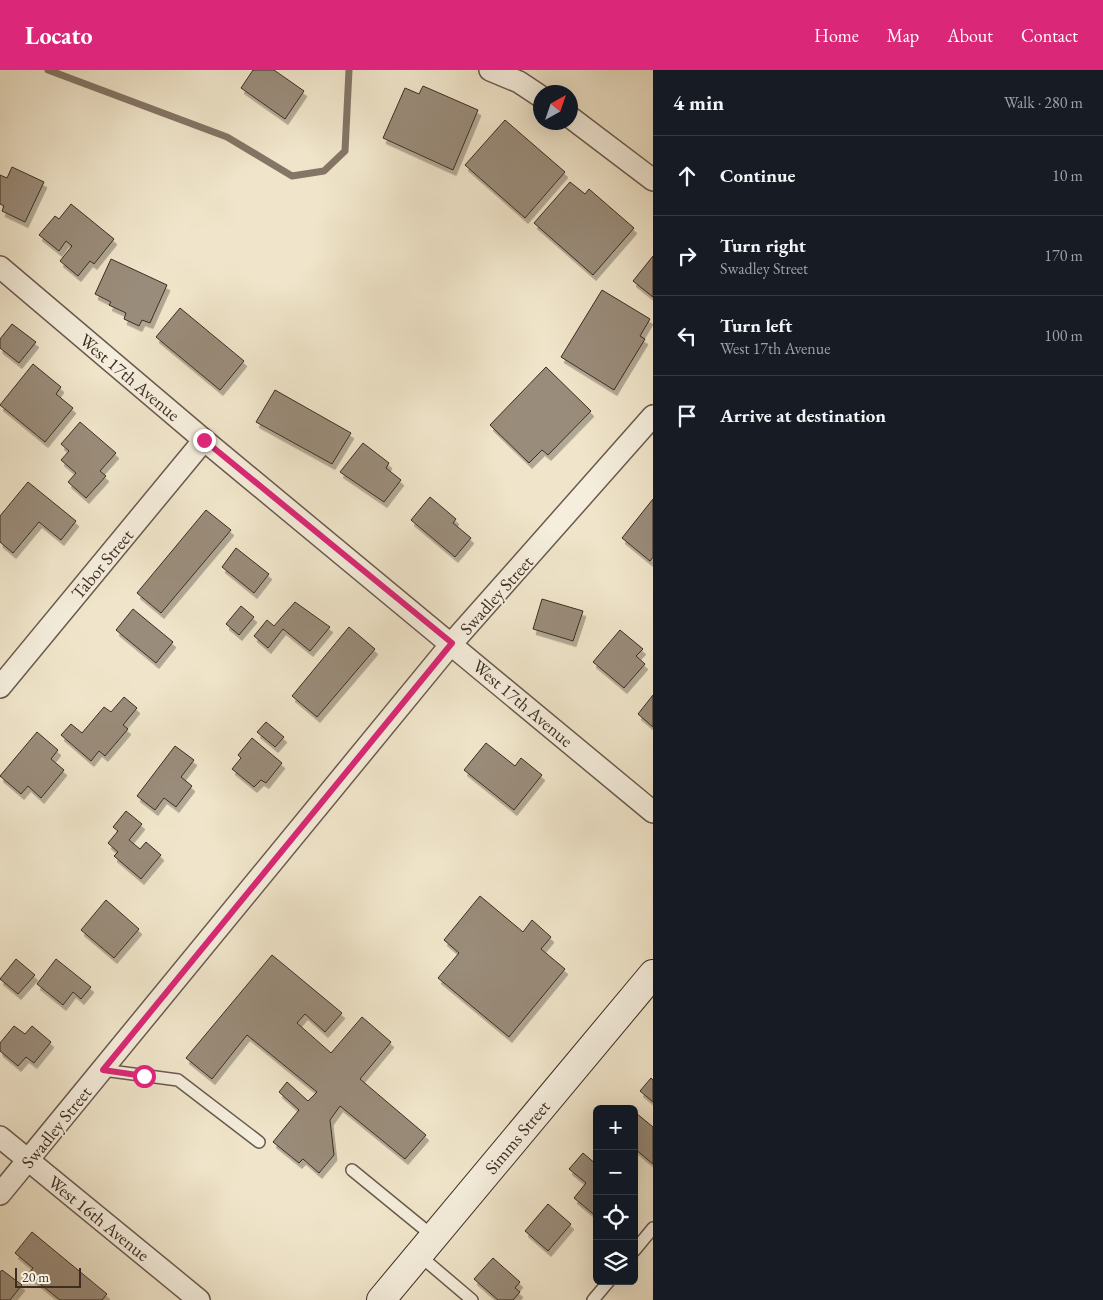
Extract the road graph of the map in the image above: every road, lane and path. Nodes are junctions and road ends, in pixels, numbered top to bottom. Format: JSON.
{"nodes":[{"id":1,"x":490,"y":70,"type":"edge"},
{"id":2,"x":533,"y":92,"type":"edge"},
{"id":3,"x":578,"y":123,"type":"edge"},
{"id":4,"x":653,"y":180,"type":"edge"},
{"id":5,"x":0,"y":267,"type":"edge"},
{"id":6,"x":653,"y":416,"type":"edge"},
{"id":7,"x":204,"y":440,"type":"junction"},
{"id":8,"x":452,"y":643,"type":"junction"},
{"id":9,"x":0,"y":687,"type":"edge"},
{"id":10,"x":653,"y":812,"type":"edge"},
{"id":11,"x":653,"y":974,"type":"edge"},
{"id":12,"x":103,"y":1070,"type":"junction"},
{"id":13,"x":0,"y":1137,"type":"edge"},
{"id":14,"x":259,"y":1142,"type":"dead end"},
{"id":15,"x":29,"y":1160,"type":"junction"},
{"id":16,"x":352,"y":1170,"type":"dead end"},
{"id":17,"x":0,"y":1194,"type":"edge"},
{"id":18,"x":653,"y":1228,"type":"edge"},
{"id":19,"x":426,"y":1246,"type":"junction"},
{"id":20,"x":638,"y":1246,"type":"edge"},
{"id":21,"x":606,"y":1285,"type":"edge"},
{"id":22,"x":199,"y":1300,"type":"edge"},
{"id":23,"x":381,"y":1300,"type":"edge"},
{"id":24,"x":472,"y":1300,"type":"edge"},
{"id":25,"x":593,"y":1300,"type":"edge"}],
"edges":[{"from":1,"to":2,"type":"street"},
{"from":3,"to":4,"type":"street"},
{"from":5,"to":7,"type":"street","name":"West 17th Avenue"},
{"from":6,"to":8,"type":"street","name":"Swadley Street"},
{"from":7,"to":8,"type":"street","name":"West 17th Avenue"},
{"from":7,"to":9,"type":"street","name":"Tabor Street"},
{"from":8,"to":10,"type":"street","name":"West 17th Avenue"},
{"from":8,"to":12,"type":"street","name":"Swadley Street"},
{"from":11,"to":19,"type":"street","name":"Simms Street"},
{"from":12,"to":14,"type":"lane"},
{"from":12,"to":15,"type":"street","name":"Swadley Street"},
{"from":13,"to":15,"type":"street","name":"West 16th Avenue"},
{"from":15,"to":17,"type":"street","name":"Swadley Street"},
{"from":15,"to":22,"type":"street","name":"West 16th Avenue"},
{"from":16,"to":19,"type":"lane"},
{"from":18,"to":20,"type":"lane"},
{"from":19,"to":23,"type":"street","name":"Simms Street"},
{"from":19,"to":24,"type":"lane"},
{"from":21,"to":25,"type":"lane"}]}
